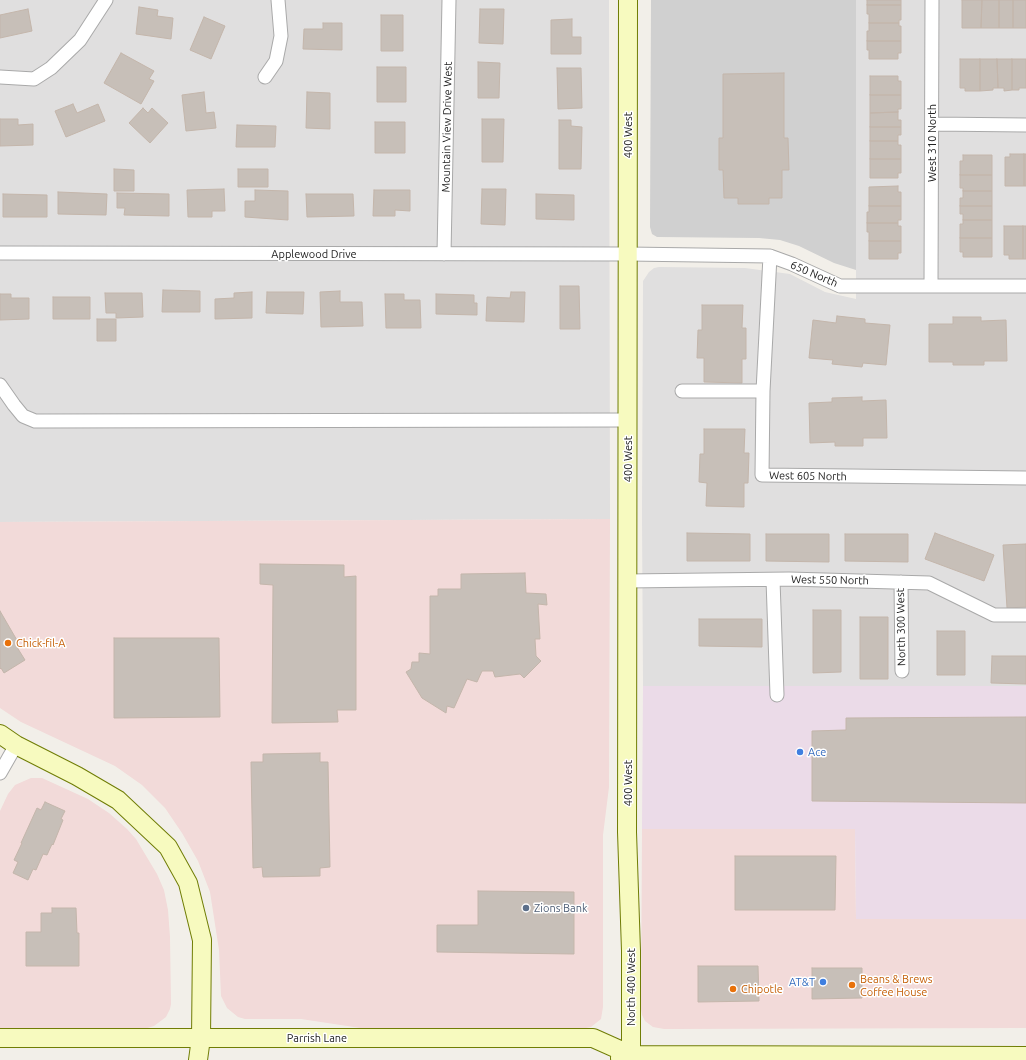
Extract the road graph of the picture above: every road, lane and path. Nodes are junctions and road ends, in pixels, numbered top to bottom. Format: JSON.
{"nodes":[{"id":1,"x":106,"y":0,"type":"edge"},
{"id":2,"x":278,"y":0,"type":"edge"},
{"id":3,"x":449,"y":0,"type":"edge"},
{"id":4,"x":628,"y":0,"type":"edge"},
{"id":5,"x":932,"y":0,"type":"edge"},
{"id":6,"x":0,"y":77,"type":"edge"},
{"id":7,"x":265,"y":77,"type":"dead end"},
{"id":8,"x":932,"y":124,"type":"junction"},
{"id":9,"x":1026,"y":125,"type":"edge"},
{"id":10,"x":0,"y":253,"type":"edge"},
{"id":11,"x":444,"y":254,"type":"junction"},
{"id":12,"x":628,"y":254,"type":"junction"},
{"id":13,"x":770,"y":256,"type":"junction"},
{"id":14,"x":931,"y":286,"type":"junction"},
{"id":15,"x":1026,"y":286,"type":"edge"},
{"id":16,"x":0,"y":385,"type":"edge"},
{"id":17,"x":682,"y":391,"type":"dead end"},
{"id":18,"x":763,"y":391,"type":"junction"},
{"id":19,"x":628,"y":420,"type":"junction"},
{"id":20,"x":1026,"y":478,"type":"edge"},
{"id":21,"x":627,"y":580,"type":"junction"},
{"id":22,"x":773,"y":580,"type":"junction"},
{"id":23,"x":901,"y":582,"type":"junction"},
{"id":24,"x":1026,"y":615,"type":"edge"},
{"id":25,"x":902,"y":672,"type":"dead end"},
{"id":26,"x":777,"y":695,"type":"dead end"},
{"id":27,"x":0,"y":734,"type":"edge"},
{"id":28,"x":16,"y":745,"type":"junction"},
{"id":29,"x":0,"y":772,"type":"edge"},
{"id":30,"x":629,"y":919,"type":"joint"},
{"id":31,"x":0,"y":1038,"type":"edge"},
{"id":32,"x":201,"y":1038,"type":"junction"},
{"id":33,"x":1026,"y":1056,"type":"edge"},
{"id":34,"x":631,"y":1058,"type":"edge"},
{"id":35,"x":198,"y":1060,"type":"edge"},
{"id":36,"x":614,"y":1060,"type":"edge"}],
"edges":[{"from":1,"to":6,"type":"street"},
{"from":2,"to":7,"type":"street"},
{"from":3,"to":11,"type":"street","name":"Mountain View Drive West"},
{"from":4,"to":12,"type":"street","name":"400 West"},
{"from":5,"to":8,"type":"street","name":"West 310 North"},
{"from":8,"to":9,"type":"street"},
{"from":8,"to":14,"type":"street","name":"West 310 North"},
{"from":10,"to":11,"type":"street","name":"Applewood Drive"},
{"from":11,"to":12,"type":"street","name":"Applewood Drive"},
{"from":12,"to":13,"type":"street","name":"650 North"},
{"from":12,"to":19,"type":"street","name":"400 West"},
{"from":13,"to":14,"type":"street","name":"650 North"},
{"from":13,"to":18,"type":"street","name":"West 605 North"},
{"from":14,"to":15,"type":"street","name":"650 North"},
{"from":16,"to":19,"type":"street"},
{"from":17,"to":18,"type":"street"},
{"from":18,"to":20,"type":"street","name":"West 605 North"},
{"from":19,"to":21,"type":"street","name":"400 West"},
{"from":21,"to":22,"type":"street","name":"West 550 North"},
{"from":21,"to":30,"type":"street","name":"400 West"},
{"from":22,"to":23,"type":"street","name":"West 550 North"},
{"from":22,"to":26,"type":"street"},
{"from":23,"to":24,"type":"street","name":"West 550 North"},
{"from":23,"to":25,"type":"street","name":"North 300 West"},
{"from":27,"to":28,"type":"street"},
{"from":28,"to":29,"type":"street"},
{"from":28,"to":32,"type":"street"},
{"from":30,"to":34,"type":"street","name":"North 400 West"},
{"from":31,"to":32,"type":"street","name":"Parrish Lane"},
{"from":32,"to":34,"type":"street","name":"Parrish Lane"},
{"from":32,"to":35,"type":"street"},
{"from":33,"to":34,"type":"street","name":"Parrish Lane"},
{"from":34,"to":36,"type":"street","name":"Parrish Lane"}]}
